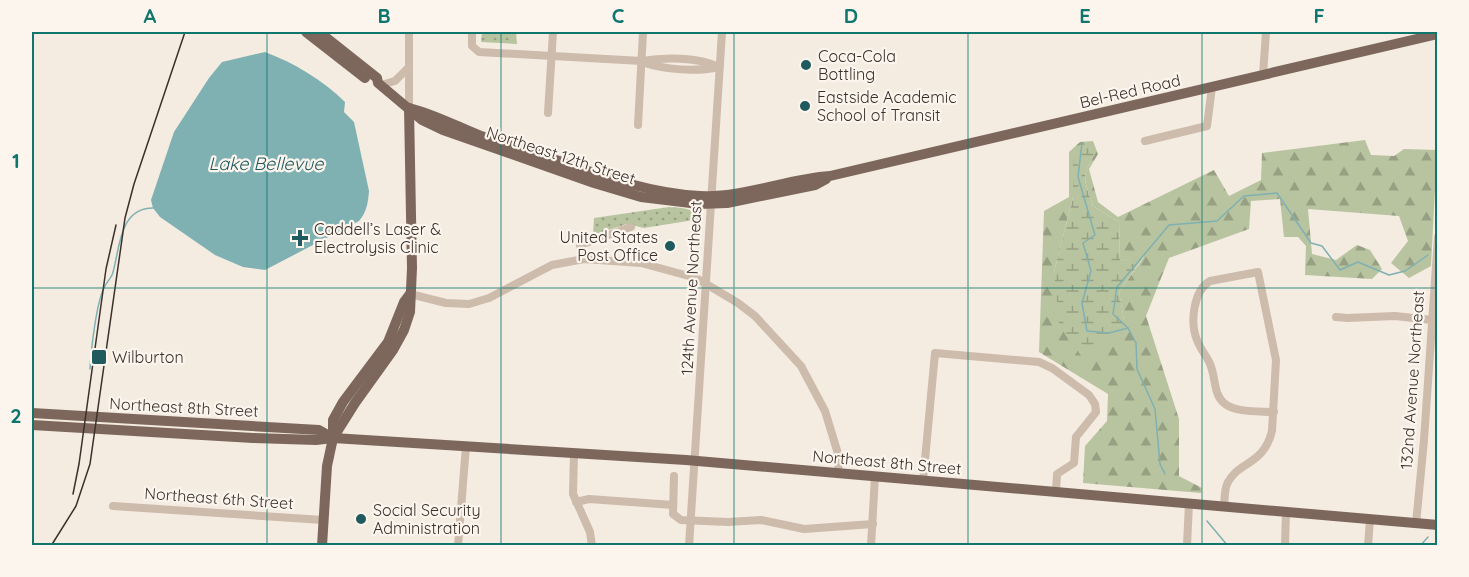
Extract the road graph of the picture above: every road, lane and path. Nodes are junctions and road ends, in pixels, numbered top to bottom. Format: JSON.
{"nodes":[{"id":1,"x":306,"y":32,"type":"edge"},
{"id":2,"x":319,"y":32,"type":"edge"},
{"id":3,"x":409,"y":32,"type":"edge"},
{"id":4,"x":472,"y":32,"type":"edge"},
{"id":5,"x":553,"y":32,"type":"edge"},
{"id":6,"x":643,"y":32,"type":"edge"},
{"id":7,"x":722,"y":32,"type":"edge"},
{"id":8,"x":1266,"y":32,"type":"edge"},
{"id":9,"x":1437,"y":34,"type":"edge"},
{"id":10,"x":551,"y":56,"type":"junction"},
{"id":11,"x":642,"y":61,"type":"junction"},
{"id":12,"x":719,"y":67,"type":"junction"},
{"id":13,"x":409,"y":68,"type":"junction"},
{"id":14,"x":1263,"y":75,"type":"junction"},
{"id":15,"x":379,"y":84,"type":"junction"},
{"id":16,"x":1212,"y":87,"type":"junction"},
{"id":17,"x":410,"y":108,"type":"junction"},
{"id":18,"x":548,"y":113,"type":"dead end"},
{"id":19,"x":638,"y":125,"type":"dead end"},
{"id":20,"x":1145,"y":141,"type":"dead end"},
{"id":21,"x":712,"y":200,"type":"junction"},
{"id":22,"x":631,"y":227,"type":"dead end"},
{"id":23,"x":1437,"y":237,"type":"edge"},
{"id":24,"x":584,"y":259,"type":"junction"},
{"id":25,"x":1436,"y":274,"type":"edge"},
{"id":26,"x":705,"y":283,"type":"junction"},
{"id":27,"x":410,"y":294,"type":"junction"},
{"id":28,"x":1336,"y":317,"type":"dead end"},
{"id":29,"x":1432,"y":320,"type":"junction"},
{"id":30,"x":32,"y":412,"type":"edge"},
{"id":31,"x":1274,"y":412,"type":"junction"},
{"id":32,"x":32,"y":425,"type":"edge"},
{"id":33,"x":333,"y":438,"type":"junction"},
{"id":34,"x":466,"y":446,"type":"junction"},
{"id":35,"x":574,"y":453,"type":"junction"},
{"id":36,"x":696,"y":461,"type":"junction"},
{"id":37,"x":838,"y":473,"type":"junction"},
{"id":38,"x":674,"y":476,"type":"dead end"},
{"id":39,"x":875,"y":476,"type":"junction"},
{"id":40,"x":923,"y":481,"type":"junction"},
{"id":41,"x":1056,"y":492,"type":"junction"},
{"id":42,"x":576,"y":502,"type":"junction"},
{"id":43,"x":1189,"y":503,"type":"junction"},
{"id":44,"x":673,"y":505,"type":"junction"},
{"id":45,"x":113,"y":506,"type":"dead end"},
{"id":46,"x":1224,"y":506,"type":"junction"},
{"id":47,"x":1286,"y":511,"type":"junction"},
{"id":48,"x":1370,"y":519,"type":"junction"},
{"id":49,"x":323,"y":520,"type":"junction"},
{"id":50,"x":691,"y":520,"type":"junction"},
{"id":51,"x":873,"y":524,"type":"junction"},
{"id":52,"x":1416,"y":524,"type":"junction"},
{"id":53,"x":1437,"y":525,"type":"edge"},
{"id":54,"x":322,"y":546,"type":"edge"},
{"id":55,"x":458,"y":546,"type":"edge"},
{"id":56,"x":592,"y":546,"type":"edge"},
{"id":57,"x":689,"y":546,"type":"edge"},
{"id":58,"x":871,"y":546,"type":"edge"},
{"id":59,"x":1187,"y":546,"type":"edge"},
{"id":60,"x":1285,"y":546,"type":"edge"},
{"id":61,"x":1368,"y":546,"type":"edge"}],
"edges":[{"from":1,"to":15,"type":"main road","name":"Northeast 12th Street"},
{"from":2,"to":15,"type":"main road","name":"Northeast 12th Street"},
{"from":3,"to":13,"type":"street"},
{"from":4,"to":10,"type":"street"},
{"from":5,"to":10,"type":"street"},
{"from":6,"to":11,"type":"street"},
{"from":7,"to":12,"type":"street","name":"124th Avenue Northeast"},
{"from":8,"to":14,"type":"street"},
{"from":9,"to":14,"type":"main road","name":"Bel-Red Road"},
{"from":10,"to":11,"type":"street"},
{"from":10,"to":18,"type":"street"},
{"from":11,"to":12,"type":"street"},
{"from":11,"to":19,"type":"street"},
{"from":12,"to":21,"type":"street","name":"124th Avenue Northeast"},
{"from":13,"to":15,"type":"street"},
{"from":13,"to":17,"type":"street"},
{"from":14,"to":16,"type":"main road","name":"Bel-Red Road"},
{"from":15,"to":17,"type":"main road","name":"Northeast 12th Street"},
{"from":16,"to":20,"type":"street"},
{"from":16,"to":21,"type":"main road","name":"Bel-Red Road"},
{"from":17,"to":21,"type":"main road","name":"Northeast 12th Street"},
{"from":17,"to":27,"type":"main road"},
{"from":21,"to":26,"type":"street","name":"124th Avenue Northeast"},
{"from":22,"to":24,"type":"street"},
{"from":23,"to":25,"type":"street","name":"132nd Avenue Northeast"},
{"from":24,"to":26,"type":"street"},
{"from":24,"to":27,"type":"street"},
{"from":25,"to":29,"type":"street","name":"132nd Avenue Northeast"},
{"from":26,"to":36,"type":"street","name":"124th Avenue Northeast"},
{"from":26,"to":37,"type":"street"},
{"from":27,"to":33,"type":"main road"},
{"from":28,"to":29,"type":"street"},
{"from":29,"to":52,"type":"street","name":"132nd Avenue Northeast"},
{"from":30,"to":33,"type":"main road","name":"Northeast 8th Street"},
{"from":31,"to":31,"type":"street"},
{"from":31,"to":46,"type":"street"},
{"from":32,"to":33,"type":"main road","name":"Northeast 8th Street"},
{"from":33,"to":34,"type":"main road","name":"Northeast 8th Street"},
{"from":33,"to":49,"type":"main road"},
{"from":34,"to":35,"type":"main road","name":"Northeast 8th Street"},
{"from":34,"to":55,"type":"street"},
{"from":35,"to":36,"type":"main road","name":"Northeast 8th Street"},
{"from":35,"to":42,"type":"street"},
{"from":36,"to":37,"type":"main road","name":"Northeast 8th Street"},
{"from":36,"to":50,"type":"street","name":"124th Avenue Northeast"},
{"from":37,"to":39,"type":"main road","name":"Northeast 8th Street"},
{"from":38,"to":44,"type":"street"},
{"from":39,"to":40,"type":"main road","name":"Northeast 8th Street"},
{"from":39,"to":51,"type":"street"},
{"from":40,"to":41,"type":"main road","name":"Northeast 8th Street"},
{"from":40,"to":41,"type":"street"},
{"from":41,"to":43,"type":"main road","name":"Northeast 8th Street"},
{"from":42,"to":44,"type":"street"},
{"from":42,"to":56,"type":"street"},
{"from":43,"to":46,"type":"main road","name":"Northeast 8th Street"},
{"from":43,"to":59,"type":"street"},
{"from":44,"to":50,"type":"street"},
{"from":45,"to":49,"type":"street","name":"Northeast 6th Street"},
{"from":46,"to":47,"type":"main road","name":"Northeast 8th Street"},
{"from":47,"to":48,"type":"main road","name":"Northeast 8th Street"},
{"from":47,"to":60,"type":"street"},
{"from":48,"to":52,"type":"main road","name":"Northeast 8th Street"},
{"from":48,"to":61,"type":"street"},
{"from":49,"to":54,"type":"main road"},
{"from":50,"to":51,"type":"street"},
{"from":50,"to":57,"type":"street","name":"124th Avenue Northeast"},
{"from":51,"to":58,"type":"street"},
{"from":52,"to":53,"type":"main road","name":"Northeast 8th Street"}]}
